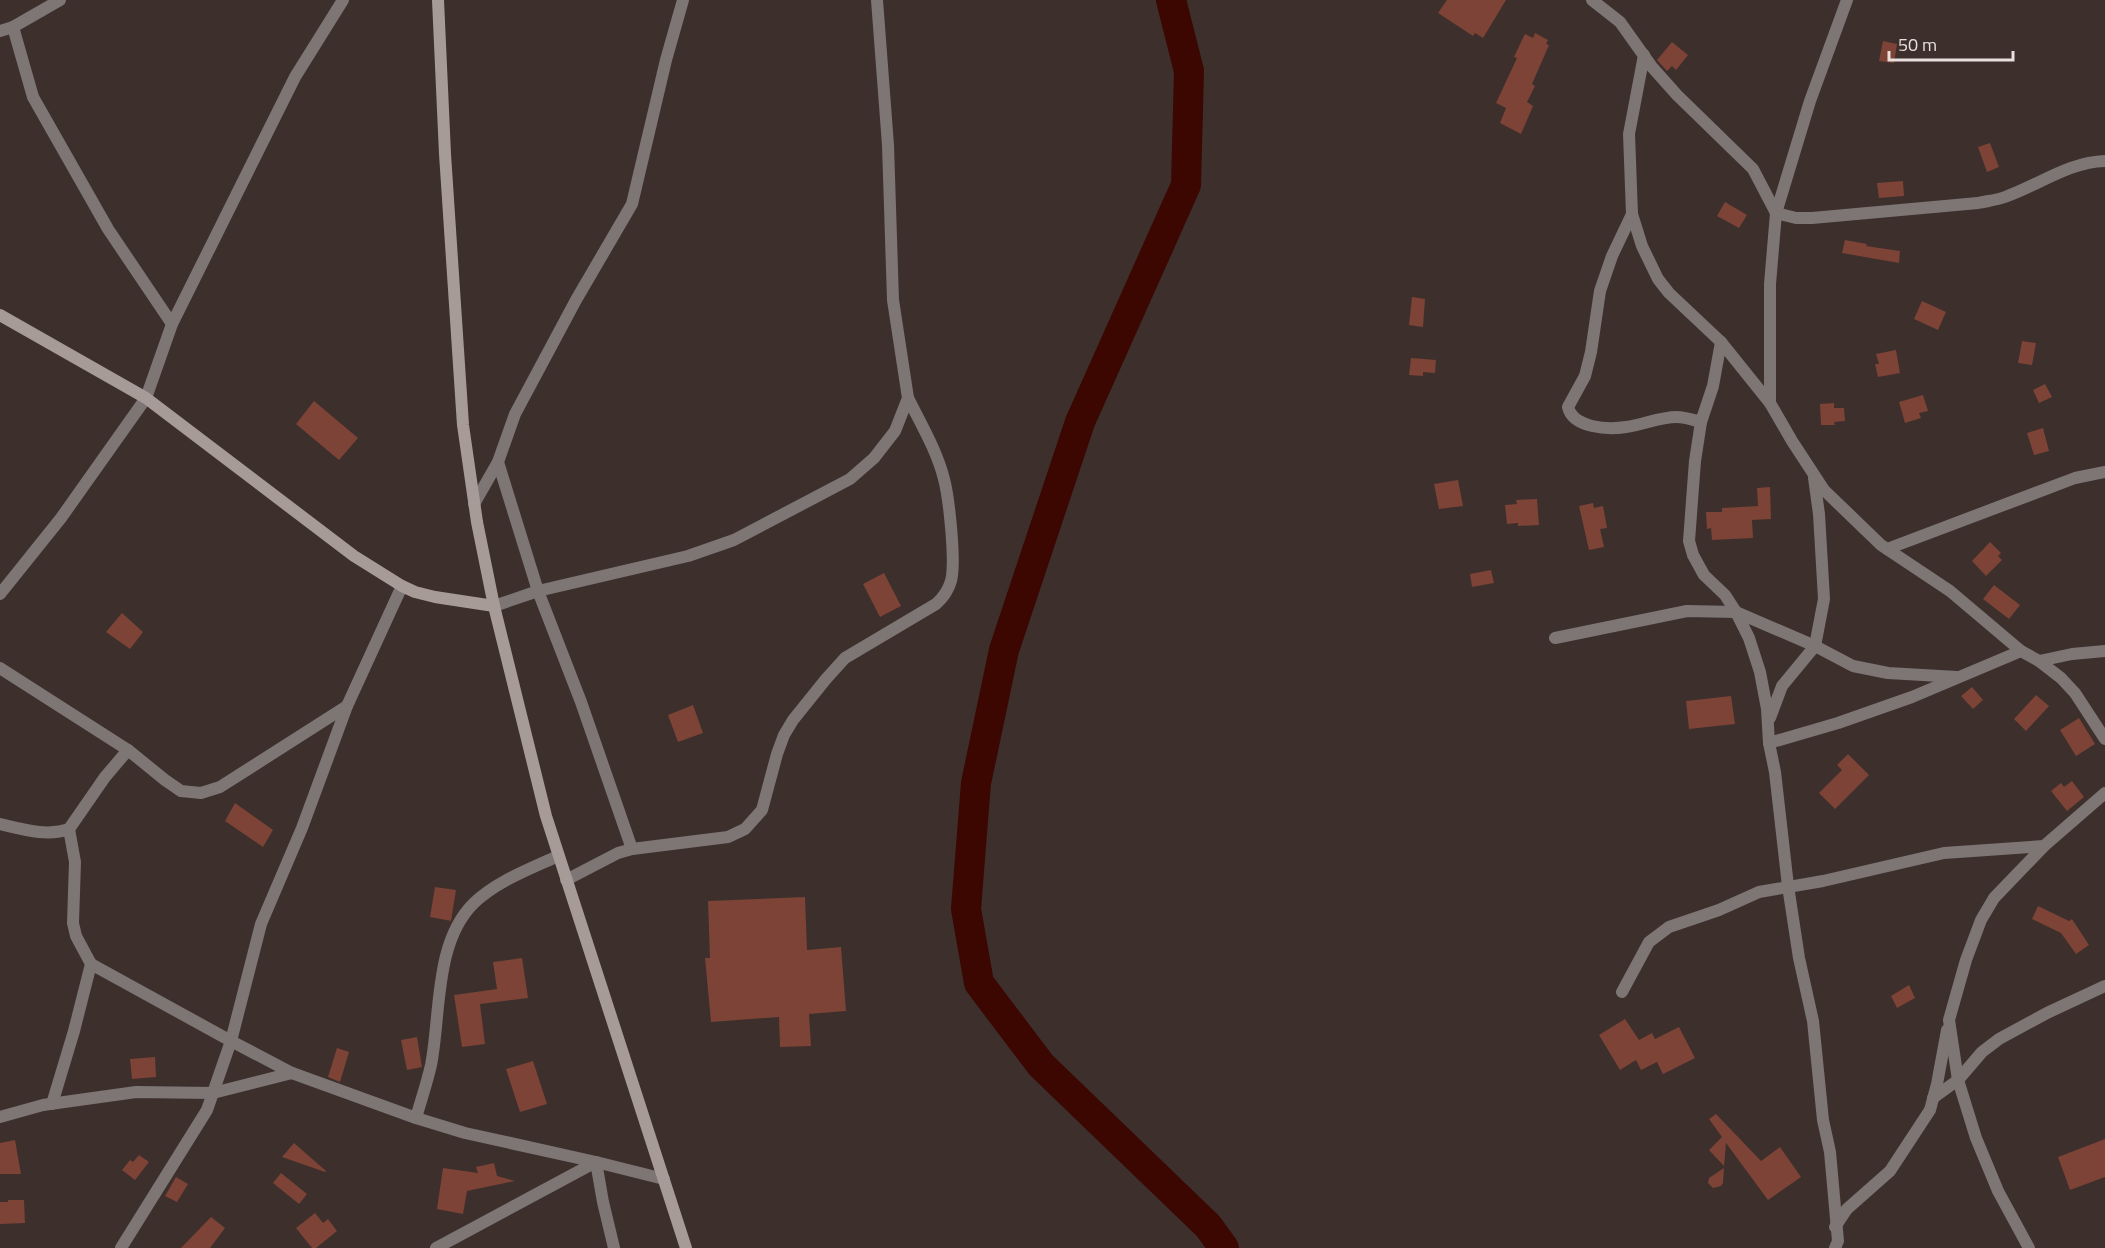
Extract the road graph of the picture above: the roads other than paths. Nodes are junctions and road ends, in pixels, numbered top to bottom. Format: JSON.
{"nodes":[{"id":1,"x":60,"y":0,"type":"edge"},
{"id":2,"x":343,"y":0,"type":"edge"},
{"id":3,"x":438,"y":0,"type":"edge"},
{"id":4,"x":683,"y":0,"type":"edge"},
{"id":5,"x":877,"y":0,"type":"edge"},
{"id":6,"x":1847,"y":0,"type":"edge"},
{"id":7,"x":1595,"y":1,"type":"edge"},
{"id":8,"x":13,"y":27,"type":"junction"},
{"id":9,"x":0,"y":32,"type":"edge"},
{"id":10,"x":1644,"y":55,"type":"junction"},
{"id":11,"x":2105,"y":161,"type":"edge"},
{"id":12,"x":1776,"y":213,"type":"junction"},
{"id":13,"x":1632,"y":214,"type":"junction"},
{"id":14,"x":0,"y":315,"type":"edge"},
{"id":15,"x":172,"y":324,"type":"junction"},
{"id":16,"x":1721,"y":342,"type":"junction"},
{"id":17,"x":146,"y":398,"type":"junction"},
{"id":18,"x":908,"y":398,"type":"junction"},
{"id":19,"x":1770,"y":402,"type":"junction"},
{"id":20,"x":1701,"y":422,"type":"junction"},
{"id":21,"x":498,"y":462,"type":"junction"},
{"id":22,"x":2105,"y":472,"type":"edge"},
{"id":23,"x":1814,"y":477,"type":"junction"},
{"id":24,"x":474,"y":504,"type":"junction"},
{"id":25,"x":1887,"y":549,"type":"junction"},
{"id":26,"x":402,"y":586,"type":"junction"},
{"id":27,"x":538,"y":591,"type":"junction"},
{"id":28,"x":0,"y":594,"type":"edge"},
{"id":29,"x":494,"y":606,"type":"junction"},
{"id":30,"x":1736,"y":612,"type":"junction"},
{"id":31,"x":1555,"y":638,"type":"dead end"},
{"id":32,"x":1815,"y":646,"type":"junction"},
{"id":33,"x":2021,"y":651,"type":"junction"},
{"id":34,"x":2105,"y":651,"type":"edge"},
{"id":35,"x":2039,"y":661,"type":"junction"},
{"id":36,"x":0,"y":668,"type":"edge"},
{"id":37,"x":1957,"y":677,"type":"junction"},
{"id":38,"x":347,"y":706,"type":"junction"},
{"id":39,"x":1768,"y":722,"type":"junction"},
{"id":40,"x":2105,"y":739,"type":"edge"},
{"id":41,"x":1769,"y":743,"type":"junction"},
{"id":42,"x":128,"y":750,"type":"junction"},
{"id":43,"x":2105,"y":793,"type":"edge"},
{"id":44,"x":0,"y":824,"type":"edge"},
{"id":45,"x":69,"y":829,"type":"junction"},
{"id":46,"x":2044,"y":846,"type":"junction"},
{"id":47,"x":632,"y":849,"type":"junction"},
{"id":48,"x":558,"y":856,"type":"junction"},
{"id":49,"x":566,"y":880,"type":"junction"},
{"id":50,"x":1788,"y":886,"type":"junction"},
{"id":51,"x":91,"y":964,"type":"junction"},
{"id":52,"x":2105,"y":986,"type":"edge"},
{"id":53,"x":1622,"y":992,"type":"dead end"},
{"id":54,"x":1949,"y":1020,"type":"junction"},
{"id":55,"x":231,"y":1041,"type":"junction"},
{"id":56,"x":292,"y":1073,"type":"junction"},
{"id":57,"x":1958,"y":1080,"type":"junction"},
{"id":58,"x":213,"y":1093,"type":"junction"},
{"id":59,"x":1933,"y":1098,"type":"junction"},
{"id":60,"x":52,"y":1104,"type":"junction"},
{"id":61,"x":0,"y":1117,"type":"edge"},
{"id":62,"x":416,"y":1118,"type":"junction"},
{"id":63,"x":596,"y":1162,"type":"junction"},
{"id":64,"x":664,"y":1179,"type":"junction"},
{"id":65,"x":1835,"y":1227,"type":"junction"},
{"id":66,"x":1838,"y":1246,"type":"edge"},
{"id":67,"x":121,"y":1248,"type":"edge"},
{"id":68,"x":436,"y":1248,"type":"edge"},
{"id":69,"x":614,"y":1248,"type":"edge"},
{"id":70,"x":686,"y":1248,"type":"edge"},
{"id":71,"x":2029,"y":1248,"type":"edge"}],
"edges":[{"from":1,"to":8,"type":"street"},
{"from":2,"to":15,"type":"street"},
{"from":3,"to":24,"type":"street"},
{"from":4,"to":21,"type":"street"},
{"from":5,"to":18,"type":"street"},
{"from":6,"to":12,"type":"street"},
{"from":7,"to":10,"type":"street"},
{"from":8,"to":9,"type":"street"},
{"from":8,"to":15,"type":"street"},
{"from":10,"to":12,"type":"street"},
{"from":10,"to":13,"type":"street"},
{"from":11,"to":12,"type":"street"},
{"from":12,"to":19,"type":"street"},
{"from":13,"to":16,"type":"street"},
{"from":13,"to":20,"type":"street"},
{"from":14,"to":17,"type":"street"},
{"from":15,"to":17,"type":"street"},
{"from":16,"to":19,"type":"street"},
{"from":16,"to":20,"type":"street"},
{"from":17,"to":26,"type":"street"},
{"from":17,"to":28,"type":"street"},
{"from":18,"to":27,"type":"street"},
{"from":18,"to":47,"type":"street"},
{"from":19,"to":23,"type":"street"},
{"from":20,"to":30,"type":"street"},
{"from":21,"to":24,"type":"street"},
{"from":21,"to":27,"type":"street"},
{"from":22,"to":25,"type":"street"},
{"from":23,"to":25,"type":"street"},
{"from":23,"to":32,"type":"street"},
{"from":24,"to":29,"type":"street"},
{"from":25,"to":33,"type":"street"},
{"from":26,"to":29,"type":"street"},
{"from":26,"to":38,"type":"street"},
{"from":27,"to":29,"type":"street"},
{"from":27,"to":47,"type":"street"},
{"from":29,"to":48,"type":"street"},
{"from":30,"to":31,"type":"street"},
{"from":30,"to":32,"type":"street"},
{"from":30,"to":39,"type":"street"},
{"from":32,"to":37,"type":"street"},
{"from":32,"to":39,"type":"street"},
{"from":33,"to":35,"type":"street"},
{"from":33,"to":37,"type":"street"},
{"from":34,"to":35,"type":"street"},
{"from":35,"to":40,"type":"street"},
{"from":36,"to":42,"type":"street"},
{"from":37,"to":41,"type":"street"},
{"from":38,"to":42,"type":"street"},
{"from":38,"to":55,"type":"street"},
{"from":39,"to":41,"type":"street"},
{"from":41,"to":50,"type":"street"},
{"from":42,"to":45,"type":"street"},
{"from":43,"to":46,"type":"street"},
{"from":44,"to":45,"type":"street"},
{"from":45,"to":51,"type":"street"},
{"from":46,"to":50,"type":"street"},
{"from":46,"to":54,"type":"street"},
{"from":47,"to":49,"type":"street"},
{"from":48,"to":49,"type":"street"},
{"from":48,"to":62,"type":"street"},
{"from":49,"to":64,"type":"street"},
{"from":50,"to":53,"type":"street"},
{"from":50,"to":65,"type":"street"},
{"from":51,"to":55,"type":"street"},
{"from":51,"to":60,"type":"street"},
{"from":52,"to":57,"type":"street"},
{"from":54,"to":57,"type":"street"},
{"from":54,"to":59,"type":"street"},
{"from":55,"to":56,"type":"street"},
{"from":55,"to":58,"type":"street"},
{"from":56,"to":58,"type":"street"},
{"from":56,"to":62,"type":"street"},
{"from":57,"to":59,"type":"street"},
{"from":57,"to":71,"type":"street"},
{"from":58,"to":60,"type":"street"},
{"from":58,"to":67,"type":"street"},
{"from":59,"to":65,"type":"street"},
{"from":60,"to":61,"type":"street"},
{"from":62,"to":63,"type":"street"},
{"from":63,"to":64,"type":"street"},
{"from":63,"to":68,"type":"street"},
{"from":63,"to":69,"type":"street"},
{"from":64,"to":70,"type":"street"},
{"from":65,"to":66,"type":"street"}]}
